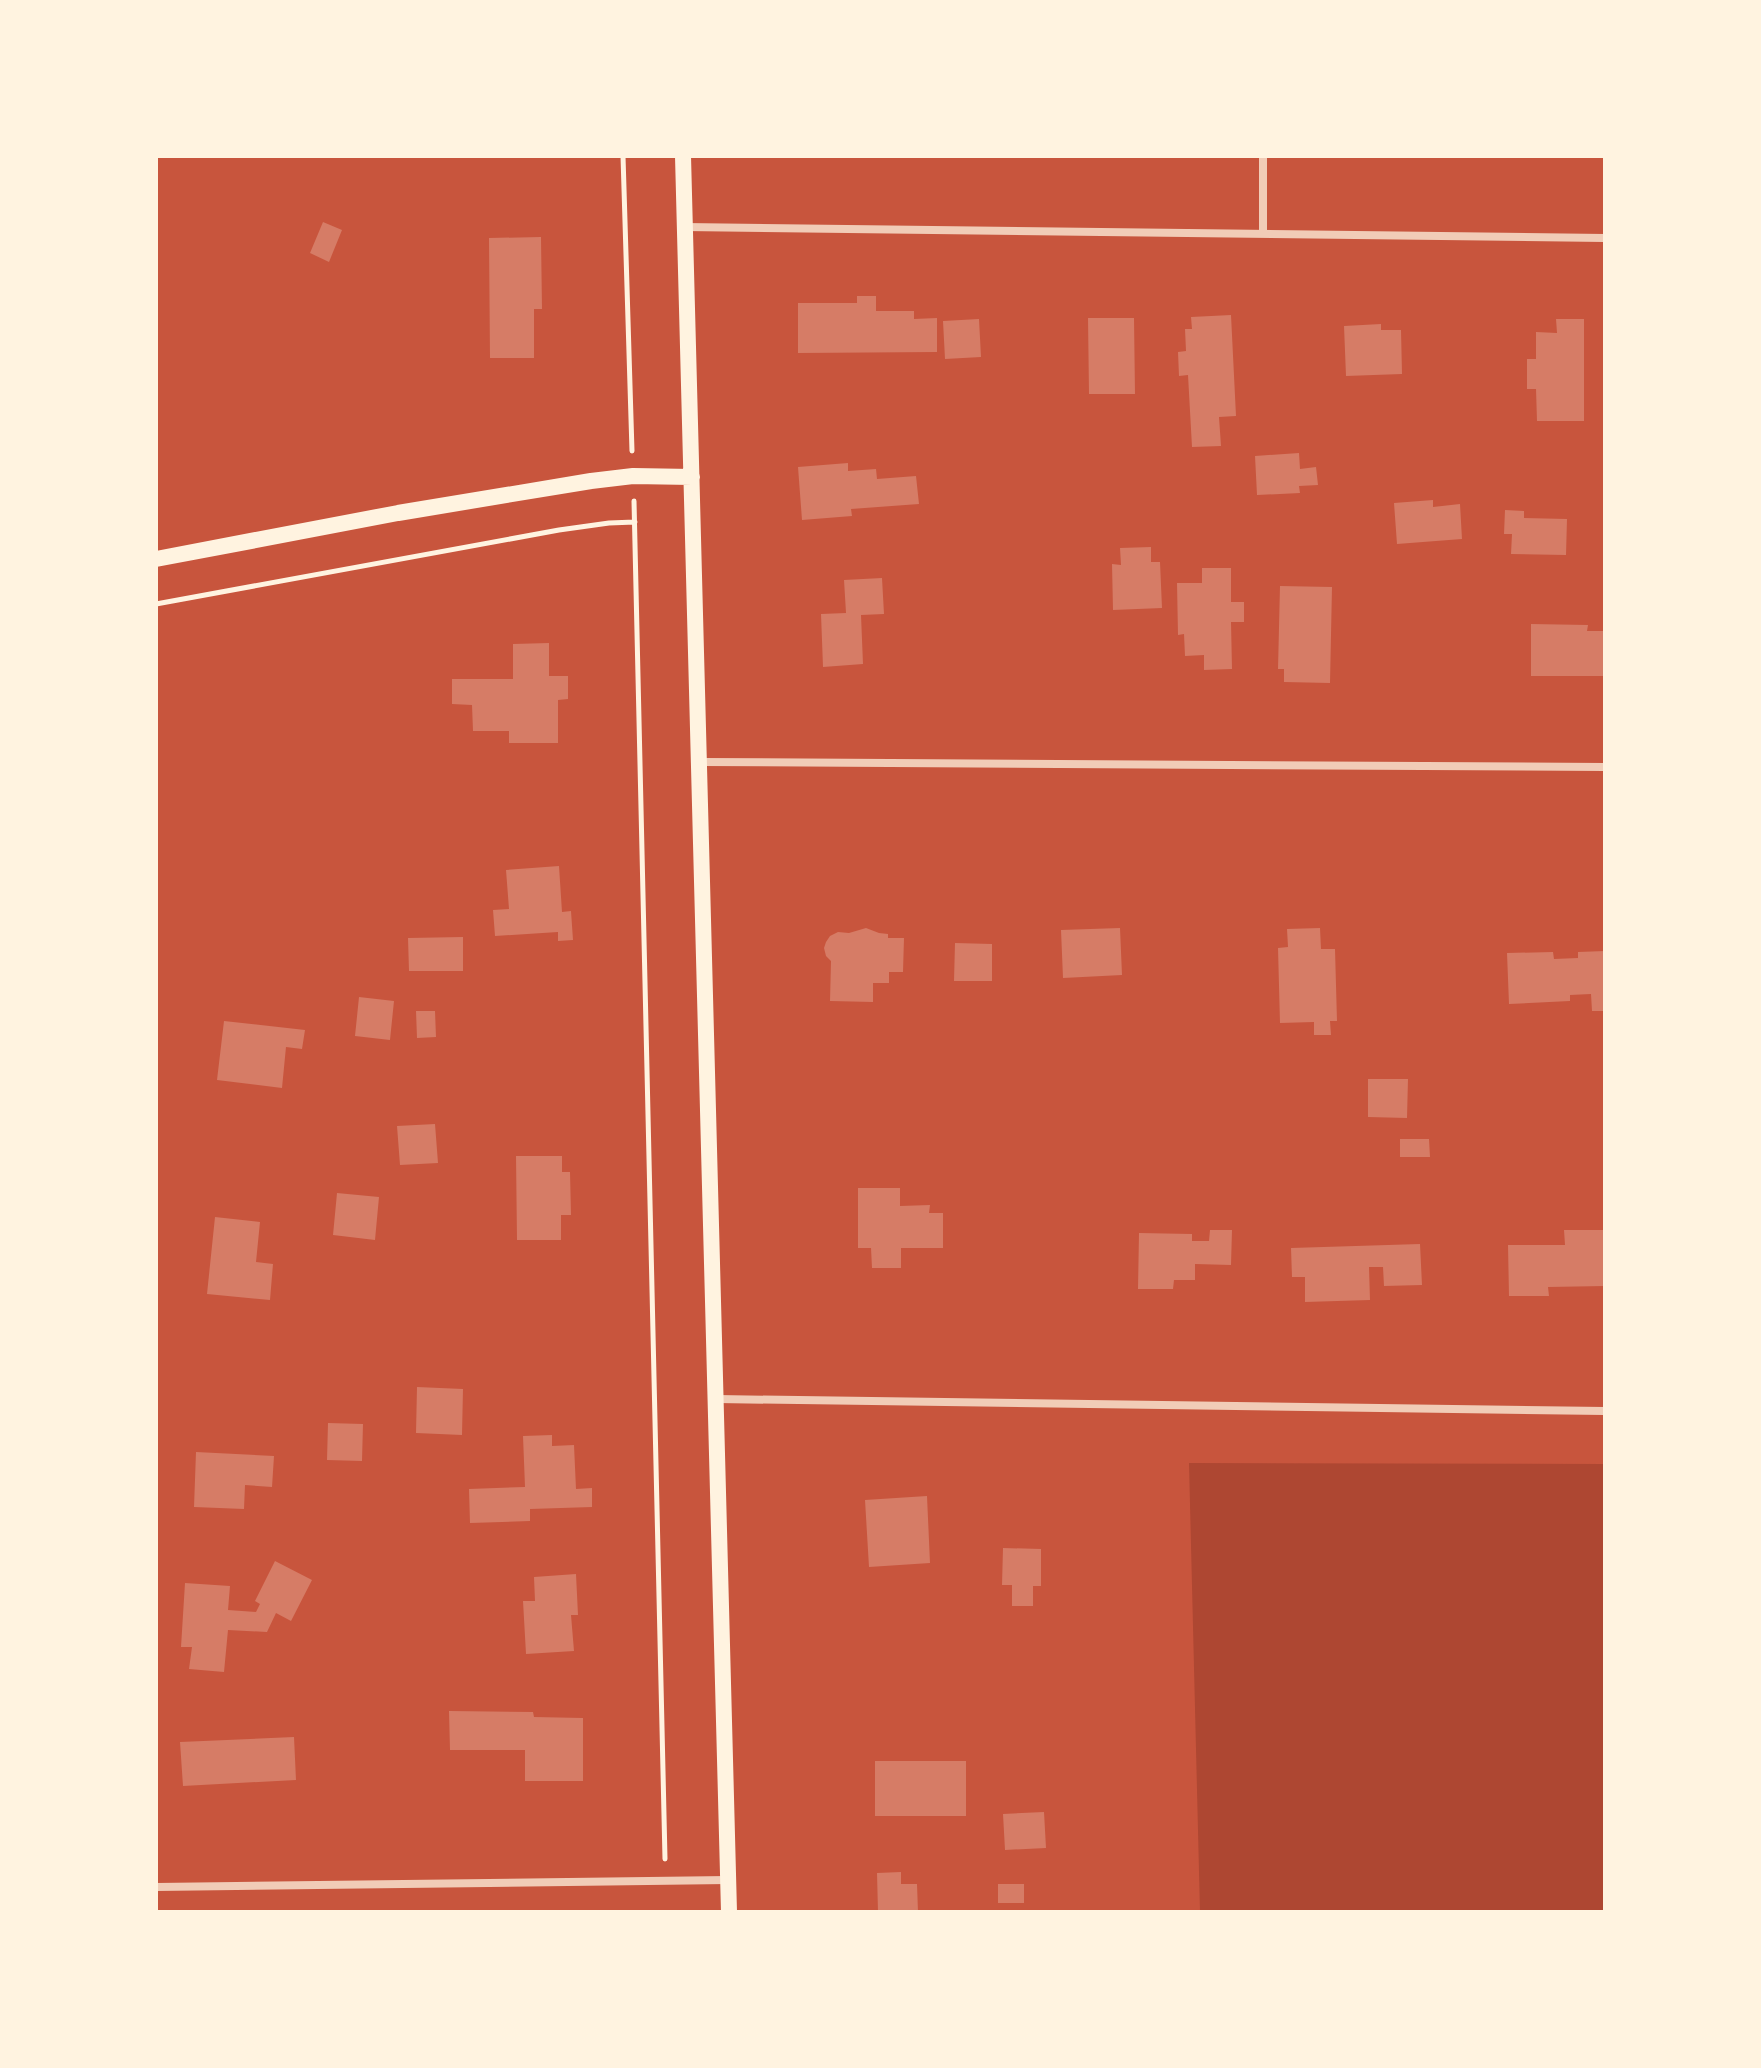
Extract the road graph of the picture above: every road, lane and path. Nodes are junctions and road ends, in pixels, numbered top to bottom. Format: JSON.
{"nodes":[{"id":1,"x":623,"y":156,"type":"edge"},
{"id":2,"x":683,"y":156,"type":"edge"},
{"id":3,"x":1263,"y":156,"type":"edge"},
{"id":4,"x":684,"y":227,"type":"junction"},
{"id":5,"x":1263,"y":234,"type":"junction"},
{"id":6,"x":1605,"y":238,"type":"edge"},
{"id":7,"x":631,"y":419,"type":"dead end"},
{"id":8,"x":692,"y":477,"type":"junction"},
{"id":9,"x":634,"y":511,"type":"dead end"},
{"id":10,"x":635,"y":522,"type":"junction"},
{"id":11,"x":156,"y":560,"type":"edge"},
{"id":12,"x":156,"y":604,"type":"edge"},
{"id":13,"x":701,"y":762,"type":"junction"},
{"id":14,"x":1605,"y":767,"type":"edge"},
{"id":15,"x":717,"y":1399,"type":"junction"},
{"id":16,"x":1605,"y":1411,"type":"edge"},
{"id":17,"x":666,"y":1880,"type":"junction"},
{"id":18,"x":729,"y":1880,"type":"junction"},
{"id":19,"x":156,"y":1887,"type":"edge"},
{"id":20,"x":729,"y":1912,"type":"edge"}],
"edges":[{"from":1,"to":7,"type":"path"},
{"from":2,"to":4,"type":"main road"},
{"from":3,"to":5,"type":"street"},
{"from":4,"to":5,"type":"street"},
{"from":4,"to":8,"type":"main road"},
{"from":5,"to":6,"type":"street"},
{"from":8,"to":11,"type":"main road"},
{"from":8,"to":13,"type":"main road"},
{"from":9,"to":10,"type":"path"},
{"from":10,"to":12,"type":"path"},
{"from":10,"to":17,"type":"path"},
{"from":13,"to":14,"type":"street"},
{"from":13,"to":15,"type":"main road"},
{"from":15,"to":16,"type":"street"},
{"from":15,"to":18,"type":"main road"},
{"from":17,"to":18,"type":"street"},
{"from":17,"to":19,"type":"street"},
{"from":18,"to":20,"type":"main road"}]}
